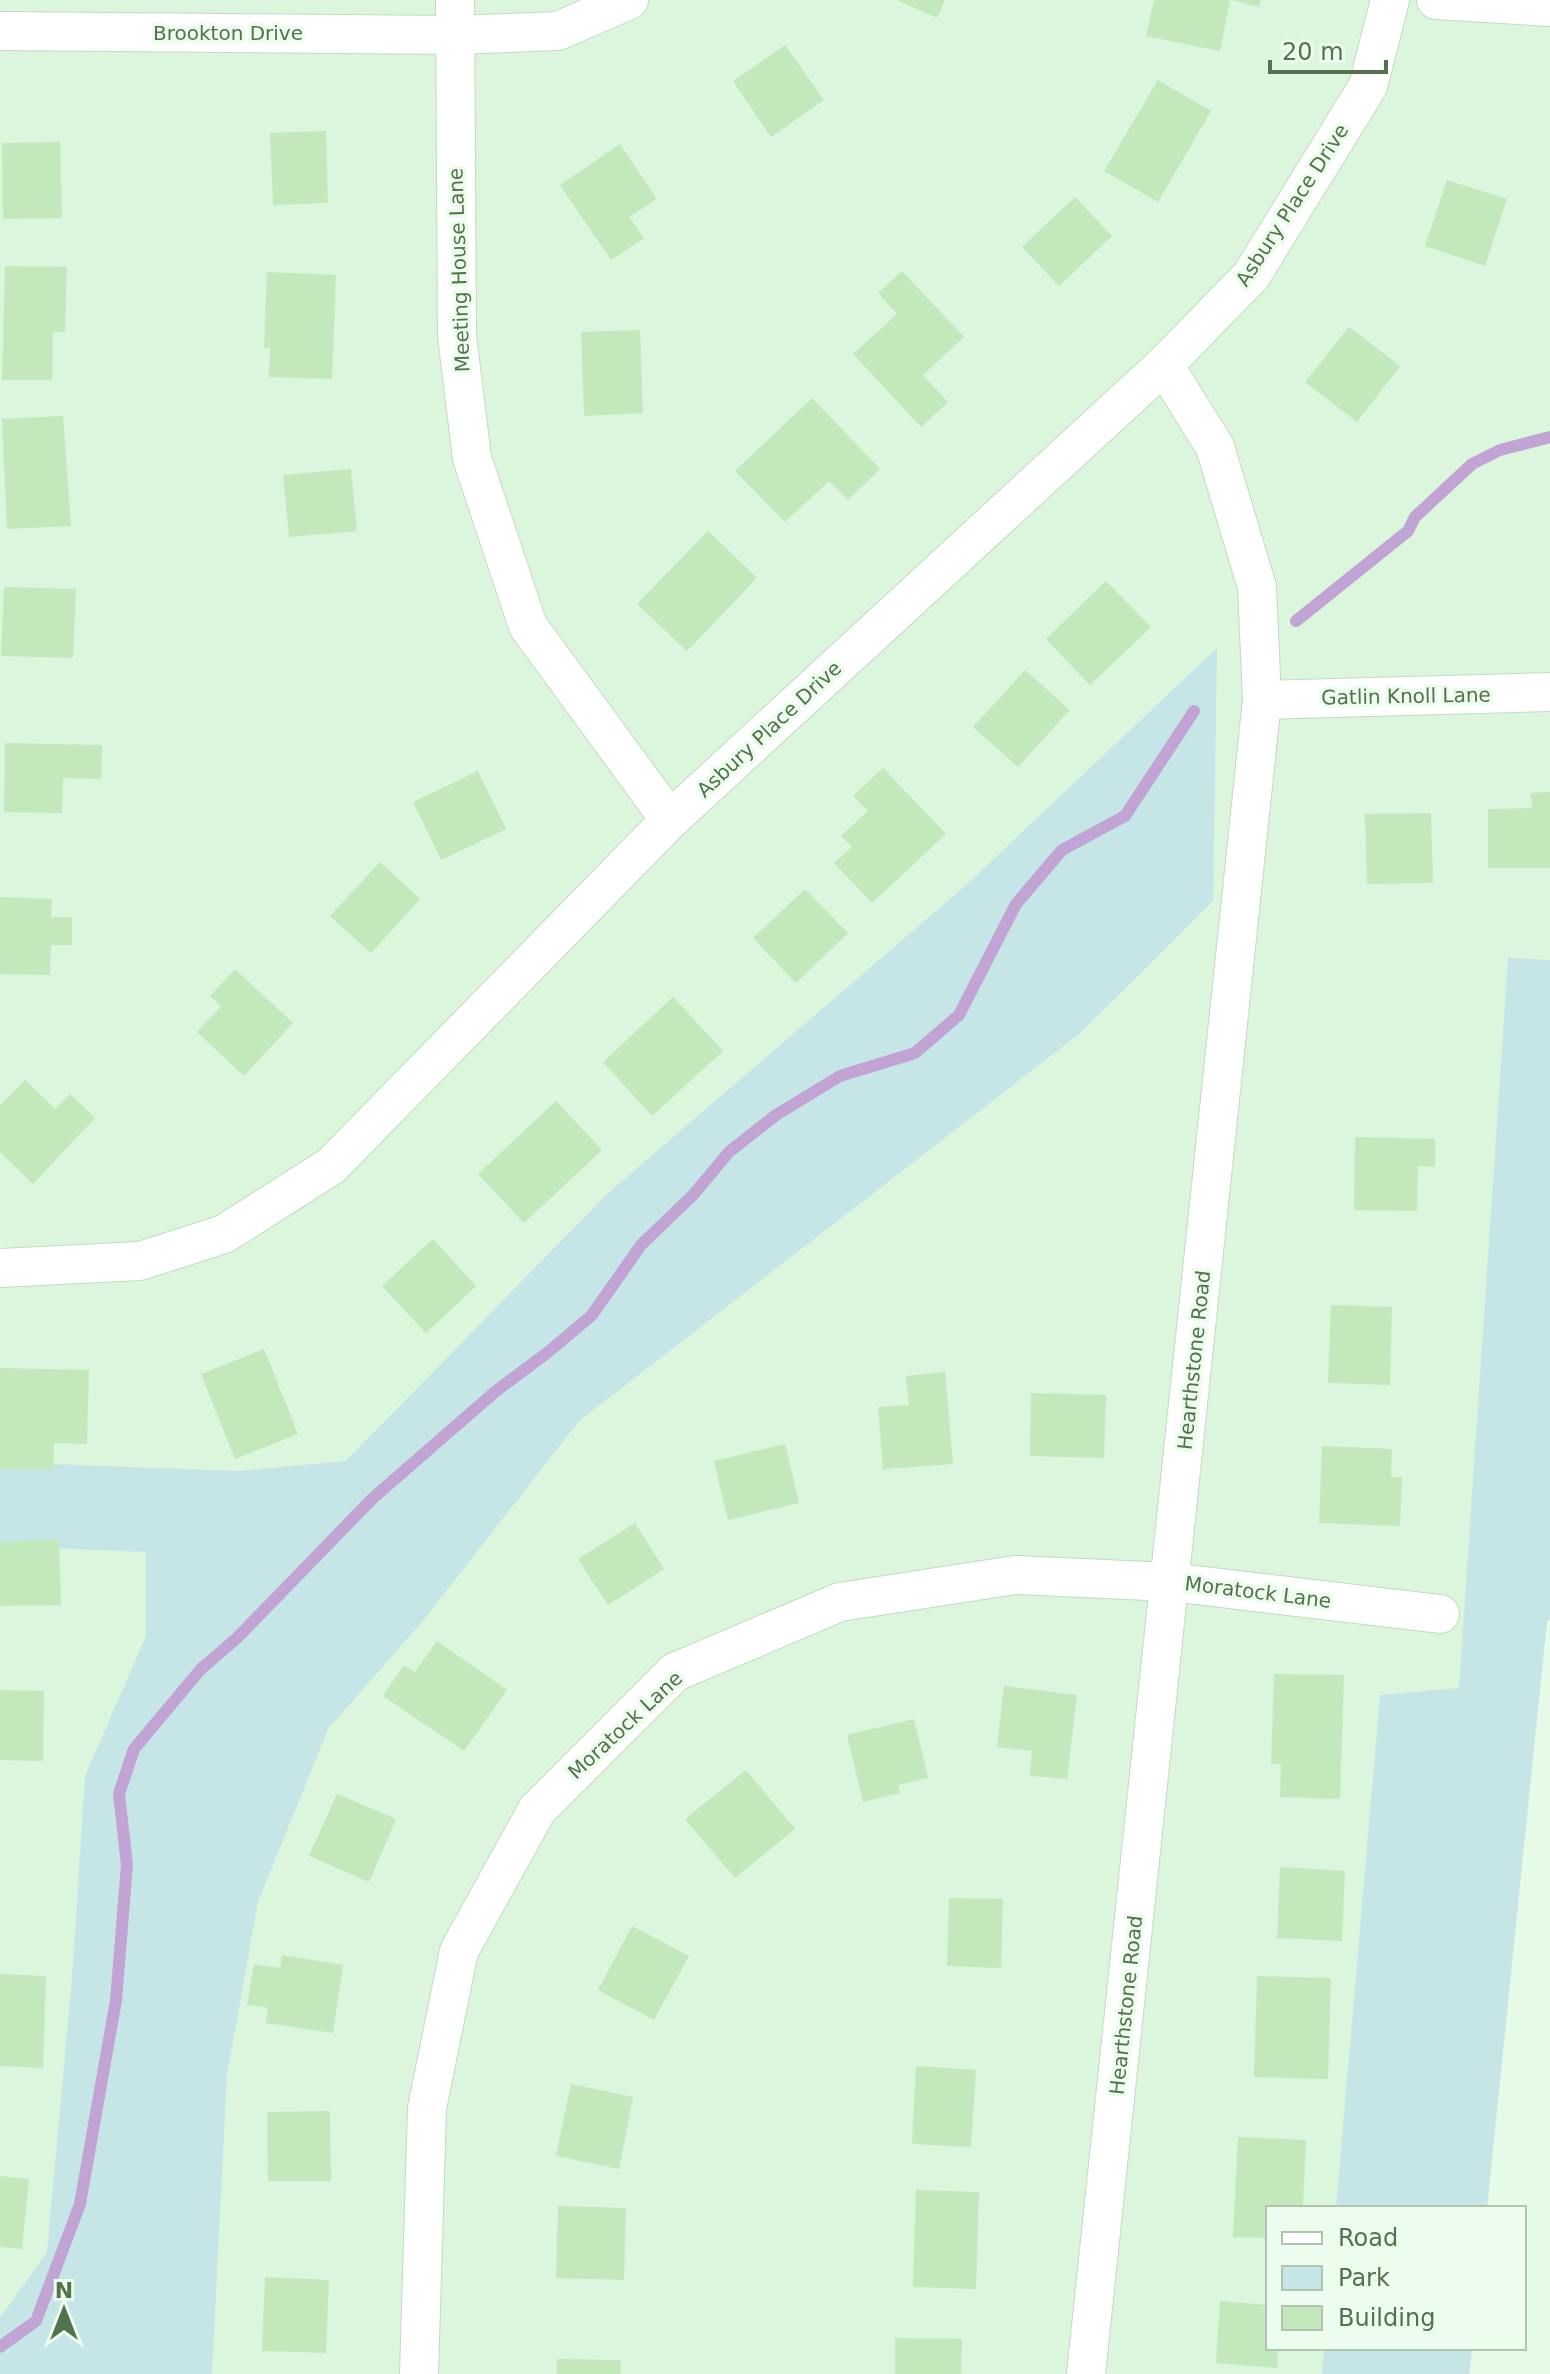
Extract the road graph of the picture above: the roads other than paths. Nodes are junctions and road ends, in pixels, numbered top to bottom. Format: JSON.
{"nodes":[{"id":1,"x":629,"y":0,"type":"edge"},
{"id":2,"x":1390,"y":0,"type":"edge"},
{"id":3,"x":1436,"y":0,"type":"edge"},
{"id":4,"x":1550,"y":7,"type":"edge"},
{"id":5,"x":455,"y":18,"type":"edge"},
{"id":6,"x":0,"y":31,"type":"edge"},
{"id":7,"x":1164,"y":365,"type":"junction"},
{"id":8,"x":1550,"y":692,"type":"edge"},
{"id":9,"x":1262,"y":700,"type":"junction"},
{"id":10,"x":670,"y":820,"type":"junction"},
{"id":11,"x":0,"y":1268,"type":"edge"},
{"id":12,"x":1171,"y":1582,"type":"junction"},
{"id":13,"x":1440,"y":1614,"type":"dead end"},
{"id":14,"x":419,"y":2374,"type":"edge"},
{"id":15,"x":1086,"y":2374,"type":"edge"}],
"edges":[{"from":1,"to":5,"type":"street","name":"Brookton Drive"},
{"from":2,"to":7,"type":"street","name":"Asbury Place Drive"},
{"from":3,"to":4,"type":"street"},
{"from":5,"to":6,"type":"street","name":"Brookton Drive"},
{"from":5,"to":10,"type":"street","name":"Meeting House Lane"},
{"from":7,"to":9,"type":"street","name":"Hearthstone Road"},
{"from":7,"to":10,"type":"street","name":"Asbury Place Drive"},
{"from":8,"to":9,"type":"street","name":"Gatlin Knoll Lane"},
{"from":9,"to":12,"type":"street","name":"Hearthstone Road"},
{"from":10,"to":11,"type":"street","name":"Asbury Place Drive"},
{"from":12,"to":13,"type":"street","name":"Moratock Lane"},
{"from":12,"to":14,"type":"street","name":"Moratock Lane"},
{"from":12,"to":15,"type":"street","name":"Hearthstone Road"}]}
